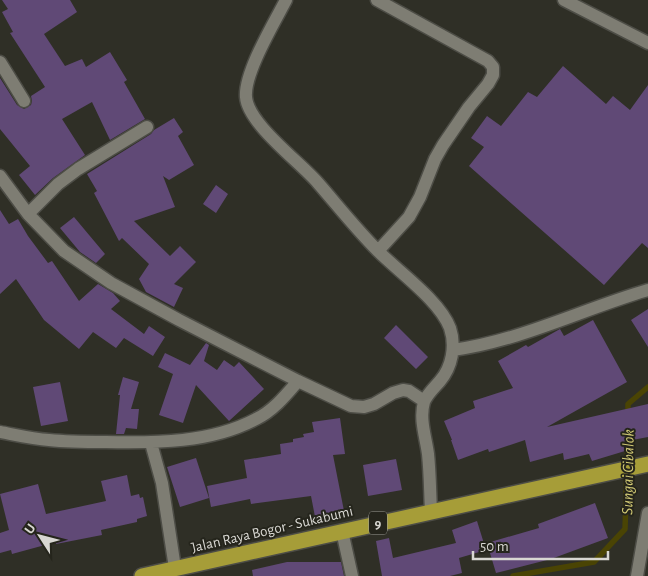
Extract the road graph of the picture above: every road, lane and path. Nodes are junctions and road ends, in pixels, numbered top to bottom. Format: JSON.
{"nodes":[{"id":1,"x":286,"y":0,"type":"edge"},
{"id":2,"x":377,"y":0,"type":"edge"},
{"id":3,"x":572,"y":2,"type":"edge"},
{"id":4,"x":648,"y":43,"type":"edge"},
{"id":5,"x":0,"y":62,"type":"edge"},
{"id":6,"x":24,"y":101,"type":"dead end"},
{"id":7,"x":147,"y":127,"type":"dead end"},
{"id":8,"x":0,"y":176,"type":"edge"},
{"id":9,"x":28,"y":214,"type":"junction"},
{"id":10,"x":378,"y":251,"type":"junction"},
{"id":11,"x":648,"y":290,"type":"edge"},
{"id":12,"x":453,"y":350,"type":"junction"},
{"id":13,"x":298,"y":381,"type":"junction"},
{"id":14,"x":424,"y":401,"type":"junction"},
{"id":15,"x":0,"y":432,"type":"edge"},
{"id":16,"x":151,"y":443,"type":"junction"},
{"id":17,"x":648,"y":464,"type":"edge"},
{"id":18,"x":430,"y":511,"type":"junction"},
{"id":19,"x":648,"y":513,"type":"edge"},
{"id":20,"x":342,"y":530,"type":"junction"},
{"id":21,"x":175,"y":568,"type":"junction"},
{"id":22,"x":142,"y":576,"type":"edge"},
{"id":23,"x":352,"y":576,"type":"edge"},
{"id":24,"x":637,"y":576,"type":"edge"}],
"edges":[{"from":1,"to":10,"type":"street"},
{"from":2,"to":10,"type":"street"},
{"from":3,"to":4,"type":"street"},
{"from":5,"to":6,"type":"street"},
{"from":7,"to":9,"type":"street"},
{"from":8,"to":9,"type":"street"},
{"from":9,"to":13,"type":"street"},
{"from":10,"to":12,"type":"street"},
{"from":11,"to":12,"type":"street"},
{"from":12,"to":14,"type":"street"},
{"from":13,"to":14,"type":"street"},
{"from":13,"to":16,"type":"street"},
{"from":14,"to":18,"type":"street"},
{"from":15,"to":16,"type":"street"},
{"from":16,"to":21,"type":"street"},
{"from":17,"to":18,"type":"highway","name":"Jalan Raya Bogor - Sukabumi","number":"9"},
{"from":18,"to":20,"type":"highway","name":"Jalan Raya Bogor - Sukabumi","number":"9"},
{"from":19,"to":24,"type":"street"},
{"from":20,"to":21,"type":"highway","name":"Jalan Raya Bogor - Sukabumi","number":"9"},
{"from":20,"to":23,"type":"street"},
{"from":21,"to":22,"type":"highway","name":"Jalan Raya Bogor - Sukabumi","number":"9"}]}
